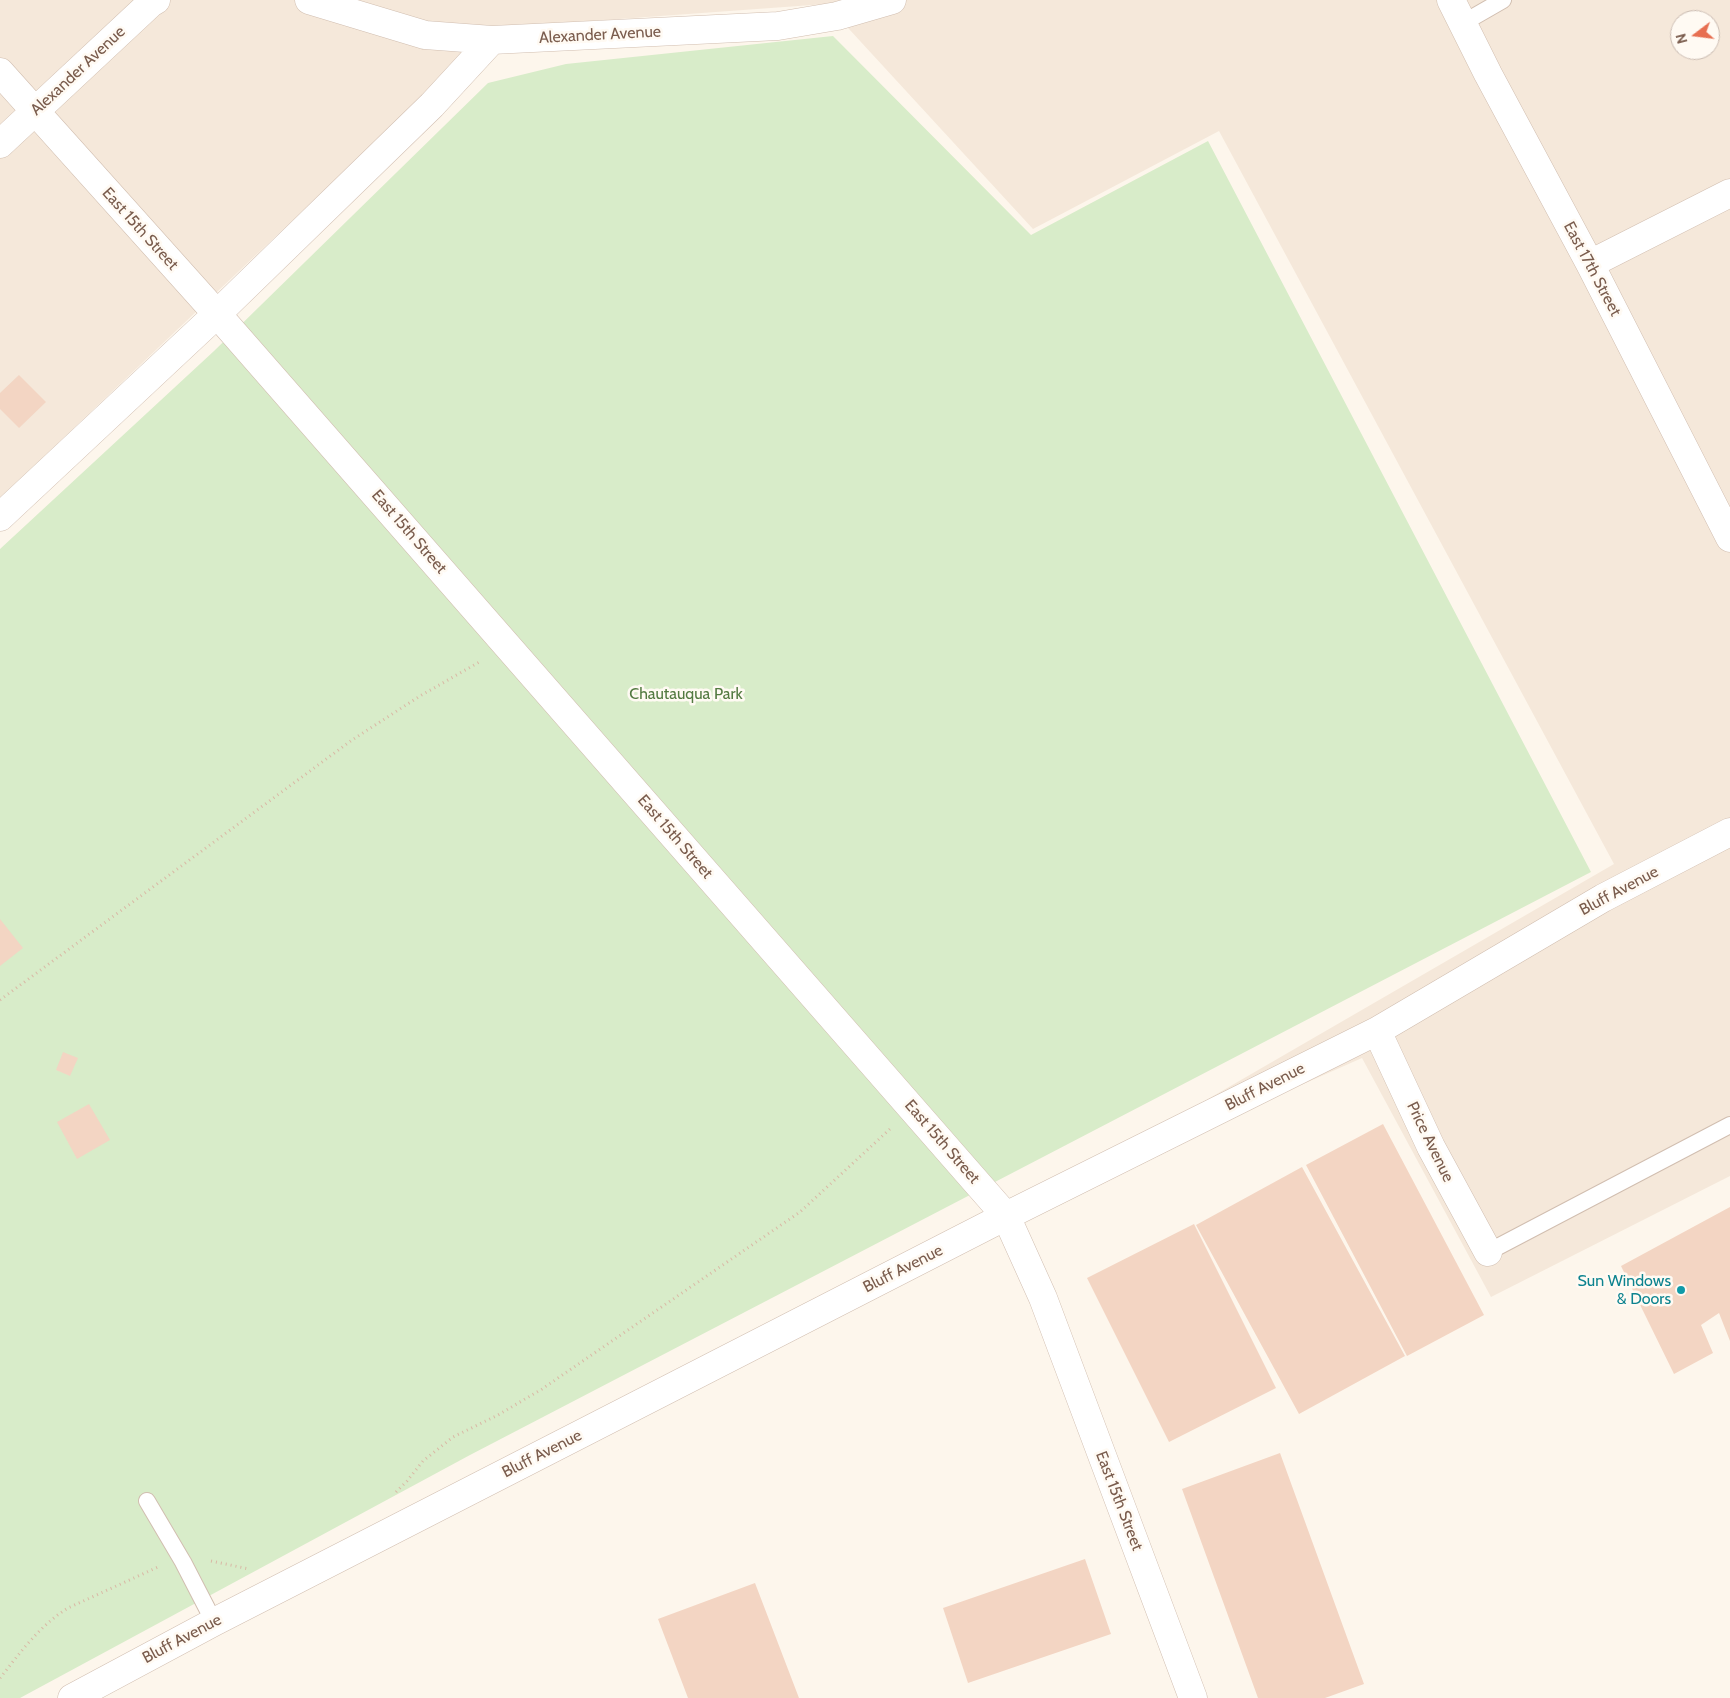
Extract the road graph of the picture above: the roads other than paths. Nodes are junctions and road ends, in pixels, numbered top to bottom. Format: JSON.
{"nodes":[{"id":1,"x":309,"y":0,"type":"edge"},
{"id":2,"x":892,"y":0,"type":"edge"},
{"id":3,"x":1503,"y":0,"type":"edge"},
{"id":4,"x":153,"y":1,"type":"edge"},
{"id":5,"x":1457,"y":11,"type":"edge"},
{"id":6,"x":492,"y":40,"type":"junction"},
{"id":7,"x":0,"y":72,"type":"edge"},
{"id":8,"x":35,"y":112,"type":"junction"},
{"id":9,"x":0,"y":144,"type":"edge"},
{"id":10,"x":1730,"y":193,"type":"edge"},
{"id":11,"x":1590,"y":264,"type":"junction"},
{"id":12,"x":217,"y":314,"type":"junction"},
{"id":13,"x":0,"y":517,"type":"edge"},
{"id":14,"x":1730,"y":538,"type":"edge"},
{"id":15,"x":1730,"y":832,"type":"edge"},
{"id":16,"x":1377,"y":1030,"type":"junction"},
{"id":17,"x":1730,"y":1125,"type":"edge"},
{"id":18,"x":1006,"y":1216,"type":"junction"},
{"id":19,"x":1488,"y":1252,"type":"joint"},
{"id":20,"x":147,"y":1501,"type":"dead end"},
{"id":21,"x":214,"y":1622,"type":"junction"},
{"id":22,"x":72,"y":1698,"type":"edge"},
{"id":23,"x":1193,"y":1698,"type":"edge"}],
"edges":[{"from":1,"to":6,"type":"street","name":"Alexander Avenue"},
{"from":2,"to":6,"type":"street","name":"Alexander Avenue"},
{"from":3,"to":5,"type":"lane"},
{"from":4,"to":8,"type":"street","name":"Alexander Avenue"},
{"from":5,"to":11,"type":"street","name":"East 17th Street"},
{"from":6,"to":12,"type":"street"},
{"from":7,"to":8,"type":"street","name":"East 15th Street"},
{"from":8,"to":9,"type":"street","name":"Alexander Avenue"},
{"from":8,"to":12,"type":"street","name":"East 15th Street"},
{"from":10,"to":11,"type":"street"},
{"from":11,"to":14,"type":"street","name":"East 17th Street"},
{"from":12,"to":13,"type":"street"},
{"from":12,"to":18,"type":"street","name":"East 15th Street"},
{"from":15,"to":16,"type":"street","name":"Bluff Avenue"},
{"from":16,"to":18,"type":"street","name":"Bluff Avenue"},
{"from":16,"to":19,"type":"street","name":"Price Avenue"},
{"from":17,"to":19,"type":"lane"},
{"from":18,"to":21,"type":"street","name":"Bluff Avenue"},
{"from":18,"to":23,"type":"street","name":"East 15th Street"},
{"from":20,"to":21,"type":"lane"},
{"from":21,"to":22,"type":"street","name":"Bluff Avenue"}]}
